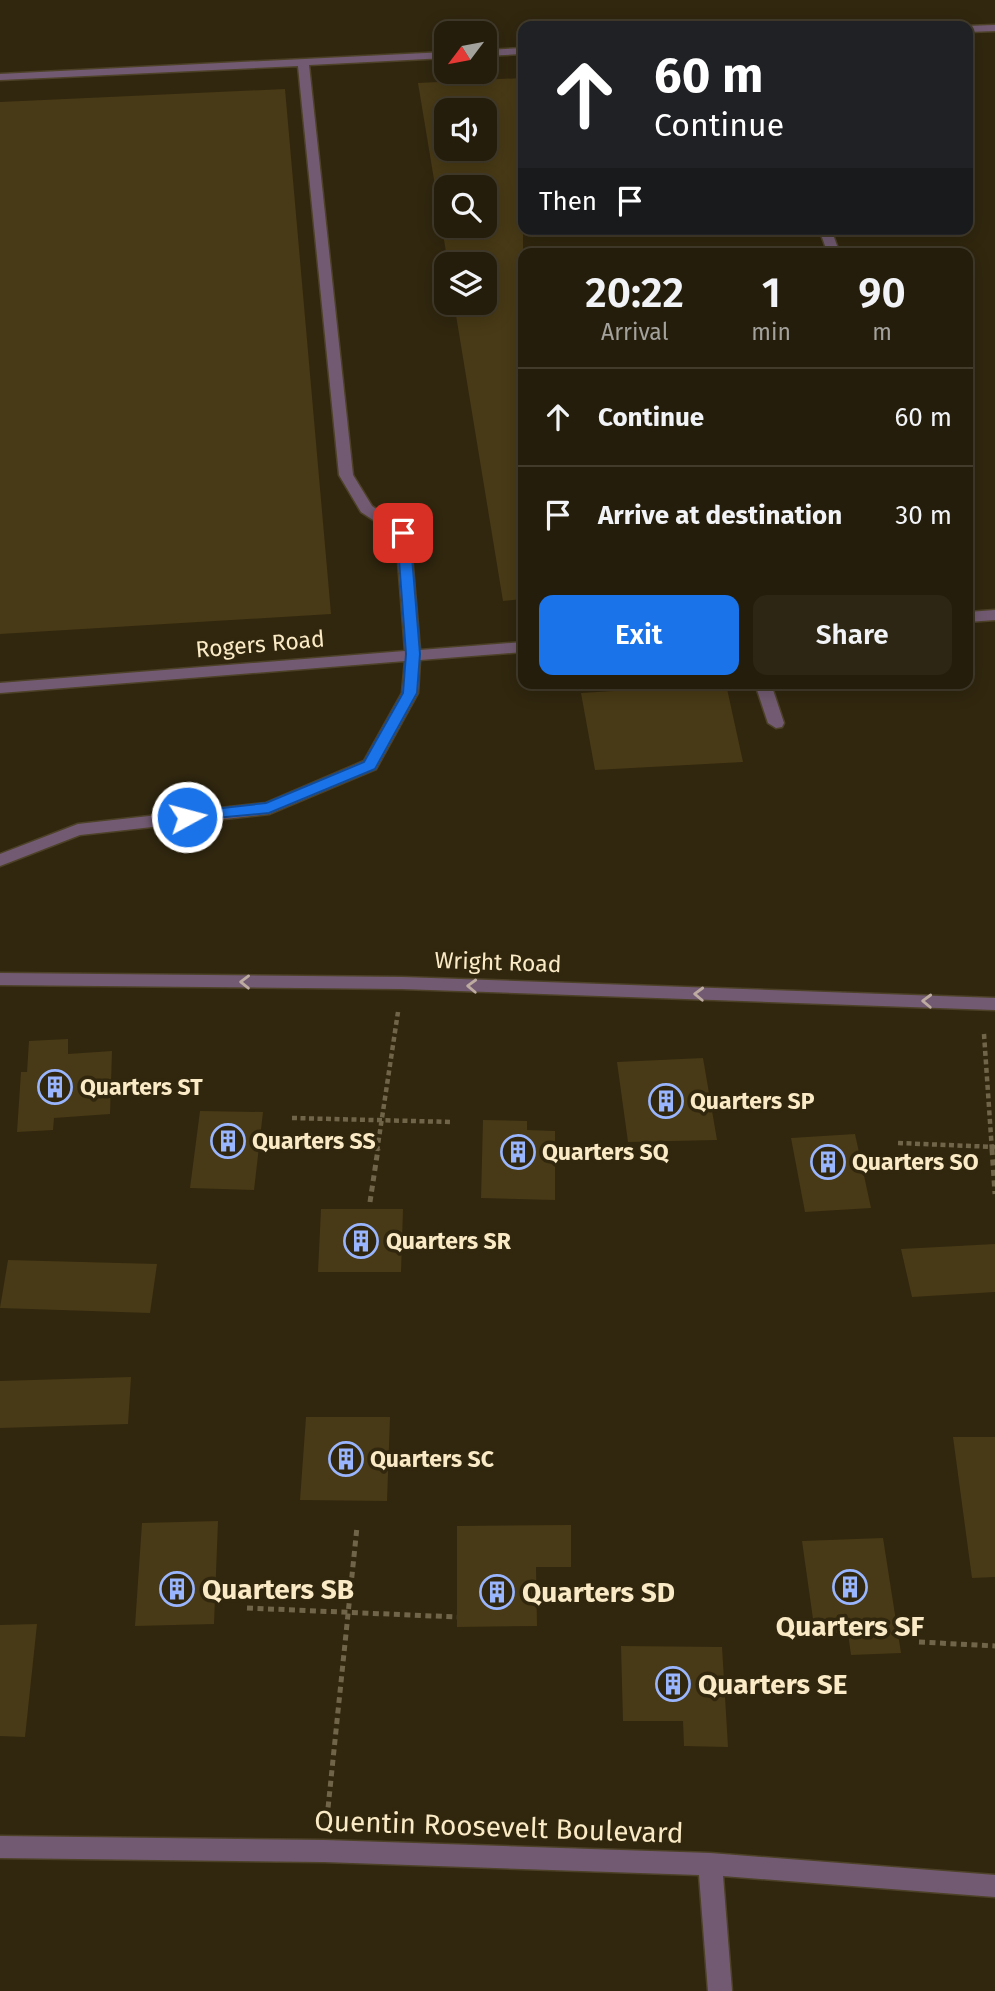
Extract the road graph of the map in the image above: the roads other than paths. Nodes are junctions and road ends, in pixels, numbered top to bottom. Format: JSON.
{"nodes":[{"id":1,"x":995,"y":28,"type":"edge"},
{"id":2,"x":973,"y":29,"type":"edge"},
{"id":3,"x":518,"y":51,"type":"edge"},
{"id":4,"x":497,"y":52,"type":"edge"},
{"id":5,"x":434,"y":56,"type":"edge"},
{"id":6,"x":303,"y":62,"type":"junction"},
{"id":7,"x":0,"y":77,"type":"edge"},
{"id":8,"x":973,"y":615,"type":"edge"},
{"id":9,"x":995,"y":615,"type":"edge"},
{"id":10,"x":518,"y":647,"type":"edge"},
{"id":11,"x":413,"y":654,"type":"junction"},
{"id":12,"x":0,"y":688,"type":"edge"},
{"id":13,"x":765,"y":689,"type":"edge"},
{"id":14,"x":776,"y":723,"type":"dead end"},
{"id":15,"x":0,"y":860,"type":"edge"},
{"id":16,"x":0,"y":979,"type":"edge"},
{"id":17,"x":989,"y":1004,"type":"edge"},
{"id":18,"x":0,"y":1847,"type":"edge"},
{"id":19,"x":710,"y":1864,"type":"junction"},
{"id":20,"x":995,"y":1886,"type":"edge"},
{"id":21,"x":720,"y":1991,"type":"edge"}],
"edges":[{"from":1,"to":2,"type":"street"},
{"from":3,"to":4,"type":"street"},
{"from":5,"to":6,"type":"street"},
{"from":6,"to":7,"type":"street"},
{"from":6,"to":11,"type":"street"},
{"from":8,"to":9,"type":"street"},
{"from":10,"to":11,"type":"street","name":"Rogers Road"},
{"from":11,"to":12,"type":"street","name":"Rogers Road"},
{"from":11,"to":15,"type":"street"},
{"from":13,"to":14,"type":"street"},
{"from":17,"to":16,"type":"street","name":"Wright Road","one_way":true},
{"from":18,"to":19,"type":"street","name":"Quentin Roosevelt Boulevard"},
{"from":19,"to":20,"type":"street","name":"Quentin Roosevelt Boulevard"},
{"from":19,"to":21,"type":"street"}]}
